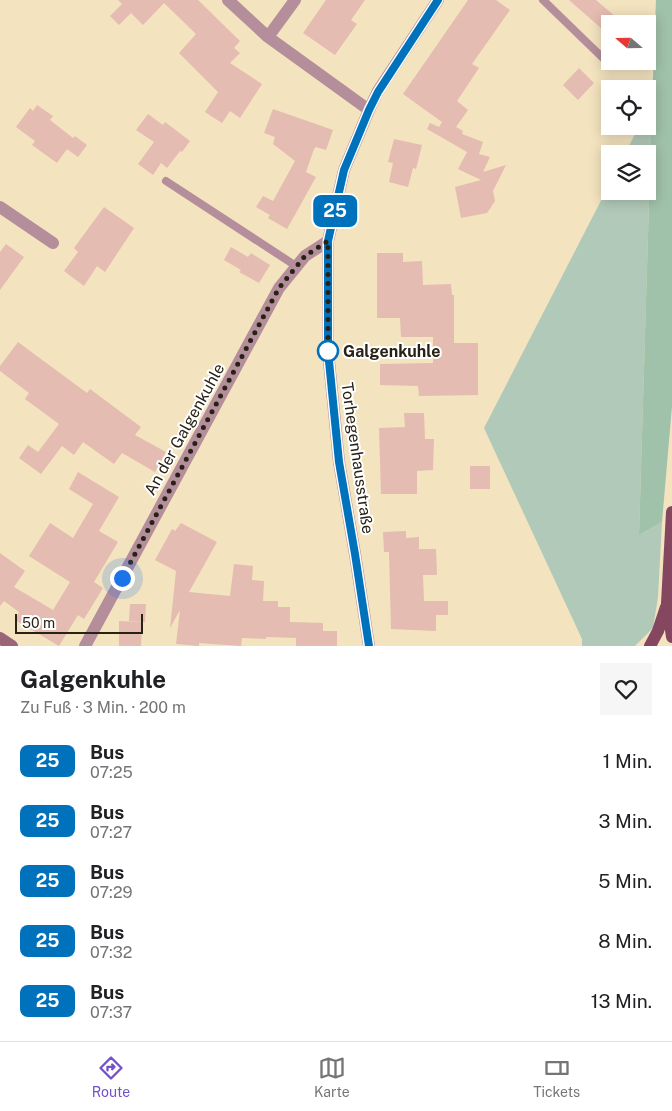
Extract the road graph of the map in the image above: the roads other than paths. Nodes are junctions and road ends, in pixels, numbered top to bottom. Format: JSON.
{"nodes":[{"id":1,"x":228,"y":0,"type":"edge"},
{"id":2,"x":295,"y":0,"type":"edge"},
{"id":3,"x":438,"y":0,"type":"edge"},
{"id":4,"x":543,"y":0,"type":"edge"},
{"id":5,"x":268,"y":37,"type":"junction"},
{"id":6,"x":601,"y":56,"type":"edge"},
{"id":7,"x":369,"y":110,"type":"junction"},
{"id":8,"x":166,"y":181,"type":"dead end"},
{"id":9,"x":0,"y":207,"type":"edge"},
{"id":10,"x":328,"y":241,"type":"junction"},
{"id":11,"x":53,"y":243,"type":"dead end"},
{"id":12,"x":296,"y":266,"type":"junction"},
{"id":13,"x":672,"y":512,"type":"edge"},
{"id":14,"x":667,"y":603,"type":"junction"},
{"id":15,"x":672,"y":637,"type":"edge"},
{"id":16,"x":0,"y":638,"type":"edge"},
{"id":17,"x":12,"y":646,"type":"edge"},
{"id":18,"x":85,"y":646,"type":"edge"},
{"id":19,"x":369,"y":646,"type":"edge"},
{"id":20,"x":650,"y":646,"type":"edge"}],
"edges":[{"from":1,"to":5,"type":"street"},
{"from":2,"to":5,"type":"street"},
{"from":3,"to":7,"type":"street","name":"Torhegenhausstraße"},
{"from":4,"to":6,"type":"lane"},
{"from":5,"to":7,"type":"street"},
{"from":7,"to":10,"type":"street","name":"Torhegenhausstraße"},
{"from":8,"to":12,"type":"lane"},
{"from":9,"to":11,"type":"street"},
{"from":10,"to":12,"type":"street","name":"An der Galgenkuhle"},
{"from":10,"to":19,"type":"street","name":"Torhegenhausstraße"},
{"from":12,"to":18,"type":"street","name":"An der Galgenkuhle"},
{"from":13,"to":14,"type":"main road"},
{"from":14,"to":15,"type":"main road"},
{"from":14,"to":20,"type":"main road"},
{"from":16,"to":17,"type":"street"}]}
